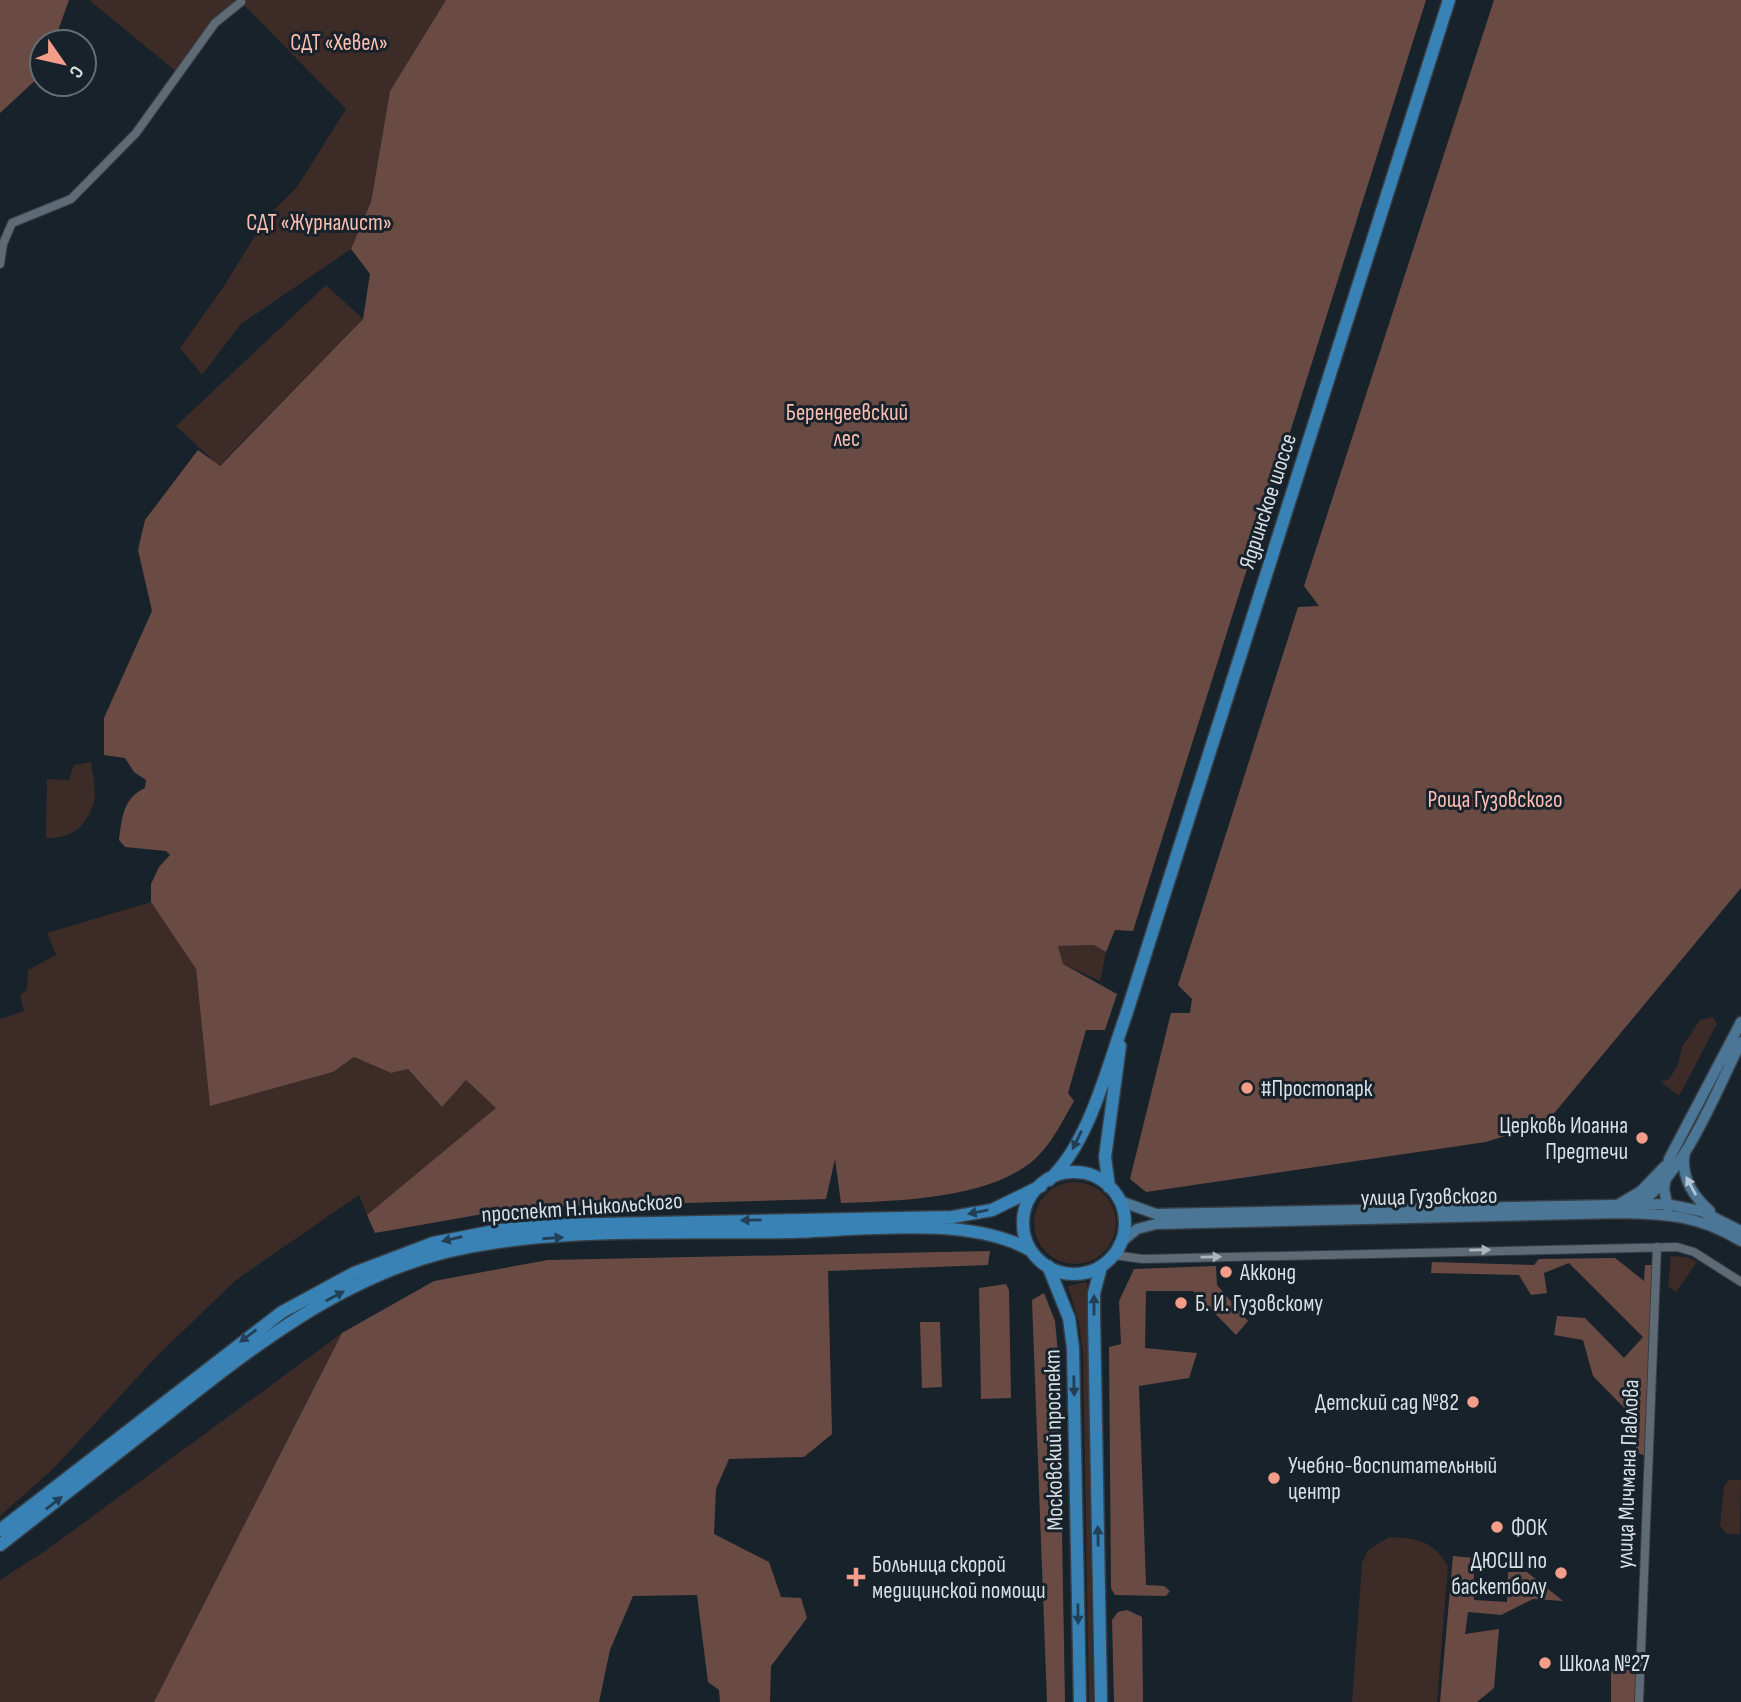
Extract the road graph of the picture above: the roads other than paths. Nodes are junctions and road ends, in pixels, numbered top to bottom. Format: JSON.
{"nodes":[{"id":1,"x":1449,"y":0,"type":"edge"},
{"id":2,"x":241,"y":2,"type":"dead end"},
{"id":3,"x":0,"y":264,"type":"edge"},
{"id":4,"x":1126,"y":1015,"type":"junction"},
{"id":5,"x":1741,"y":1022,"type":"edge"},
{"id":6,"x":1741,"y":1042,"type":"edge"},
{"id":7,"x":1702,"y":1109,"type":"junction"},
{"id":8,"x":1692,"y":1127,"type":"junction"},
{"id":9,"x":1688,"y":1146,"type":"junction"},
{"id":10,"x":1669,"y":1159,"type":"junction"},
{"id":11,"x":1664,"y":1180,"type":"junction"},
{"id":12,"x":1045,"y":1183,"type":"junction"},
{"id":13,"x":1109,"y":1187,"type":"junction"},
{"id":14,"x":1120,"y":1201,"type":"junction"},
{"id":15,"x":1636,"y":1205,"type":"junction"},
{"id":16,"x":1617,"y":1209,"type":"junction"},
{"id":17,"x":1668,"y":1209,"type":"junction"},
{"id":18,"x":1718,"y":1217,"type":"junction"},
{"id":19,"x":1741,"y":1231,"type":"edge"},
{"id":20,"x":1741,"y":1241,"type":"edge"},
{"id":21,"x":1657,"y":1247,"type":"junction"},
{"id":22,"x":1116,"y":1249,"type":"junction"},
{"id":23,"x":1030,"y":1250,"type":"junction"},
{"id":24,"x":1048,"y":1266,"type":"junction"},
{"id":25,"x":1101,"y":1267,"type":"junction"},
{"id":26,"x":1741,"y":1282,"type":"edge"},
{"id":27,"x":0,"y":1530,"type":"edge"},
{"id":28,"x":0,"y":1545,"type":"edge"},
{"id":29,"x":1080,"y":1702,"type":"edge"},
{"id":30,"x":1101,"y":1702,"type":"edge"},
{"id":31,"x":1639,"y":1702,"type":"edge"}],
"edges":[{"from":1,"to":4,"type":"main road","name":"Ядринское шоссе"},
{"from":2,"to":3,"type":"street"},
{"from":4,"to":12,"type":"main road","name":"Ядринское шоссе","one_way":true},
{"from":4,"to":13,"type":"main road","name":"Ядринское шоссе"},
{"from":5,"to":7,"type":"main road"},
{"from":6,"to":7,"type":"main road"},
{"from":7,"to":8,"type":"main road"},
{"from":8,"to":9,"type":"main road"},
{"from":8,"to":10,"type":"main road"},
{"from":9,"to":11,"type":"main road"},
{"from":18,"to":9,"type":"main road","one_way":true},
{"from":10,"to":11,"type":"main road"},
{"from":10,"to":16,"type":"main road"},
{"from":11,"to":15,"type":"main road"},
{"from":11,"to":17,"type":"main road"},
{"from":12,"to":13,"type":"main road"},
{"from":12,"to":23,"type":"main road"},
{"from":12,"to":27,"type":"main road","name":"проспект Н.Никольского","one_way":true},
{"from":13,"to":14,"type":"main road"},
{"from":14,"to":16,"type":"main road","name":"улица Гузовского"},
{"from":14,"to":22,"type":"main road"},
{"from":15,"to":16,"type":"main road"},
{"from":15,"to":17,"type":"main road","name":"улица Гузовского"},
{"from":16,"to":17,"type":"main road","name":"улица Гузовского"},
{"from":16,"to":22,"type":"main road","name":"улица Гузовского"},
{"from":17,"to":18,"type":"main road","name":"улица Гузовского"},
{"from":17,"to":20,"type":"main road","name":"улица Гузовского"},
{"from":18,"to":19,"type":"main road","name":"улица Гузовского"},
{"from":22,"to":21,"type":"street","one_way":true},
{"from":21,"to":26,"type":"street"},
{"from":21,"to":31,"type":"street","name":"улица Мичмана Павлова"},
{"from":22,"to":25,"type":"main road"},
{"from":23,"to":24,"type":"main road"},
{"from":28,"to":23,"type":"main road","name":"проспект Н.Никольского","one_way":true},
{"from":24,"to":25,"type":"main road"},
{"from":24,"to":29,"type":"main road","name":"Московский проспект","one_way":true},
{"from":30,"to":25,"type":"main road","name":"Московский проспект","one_way":true}]}
